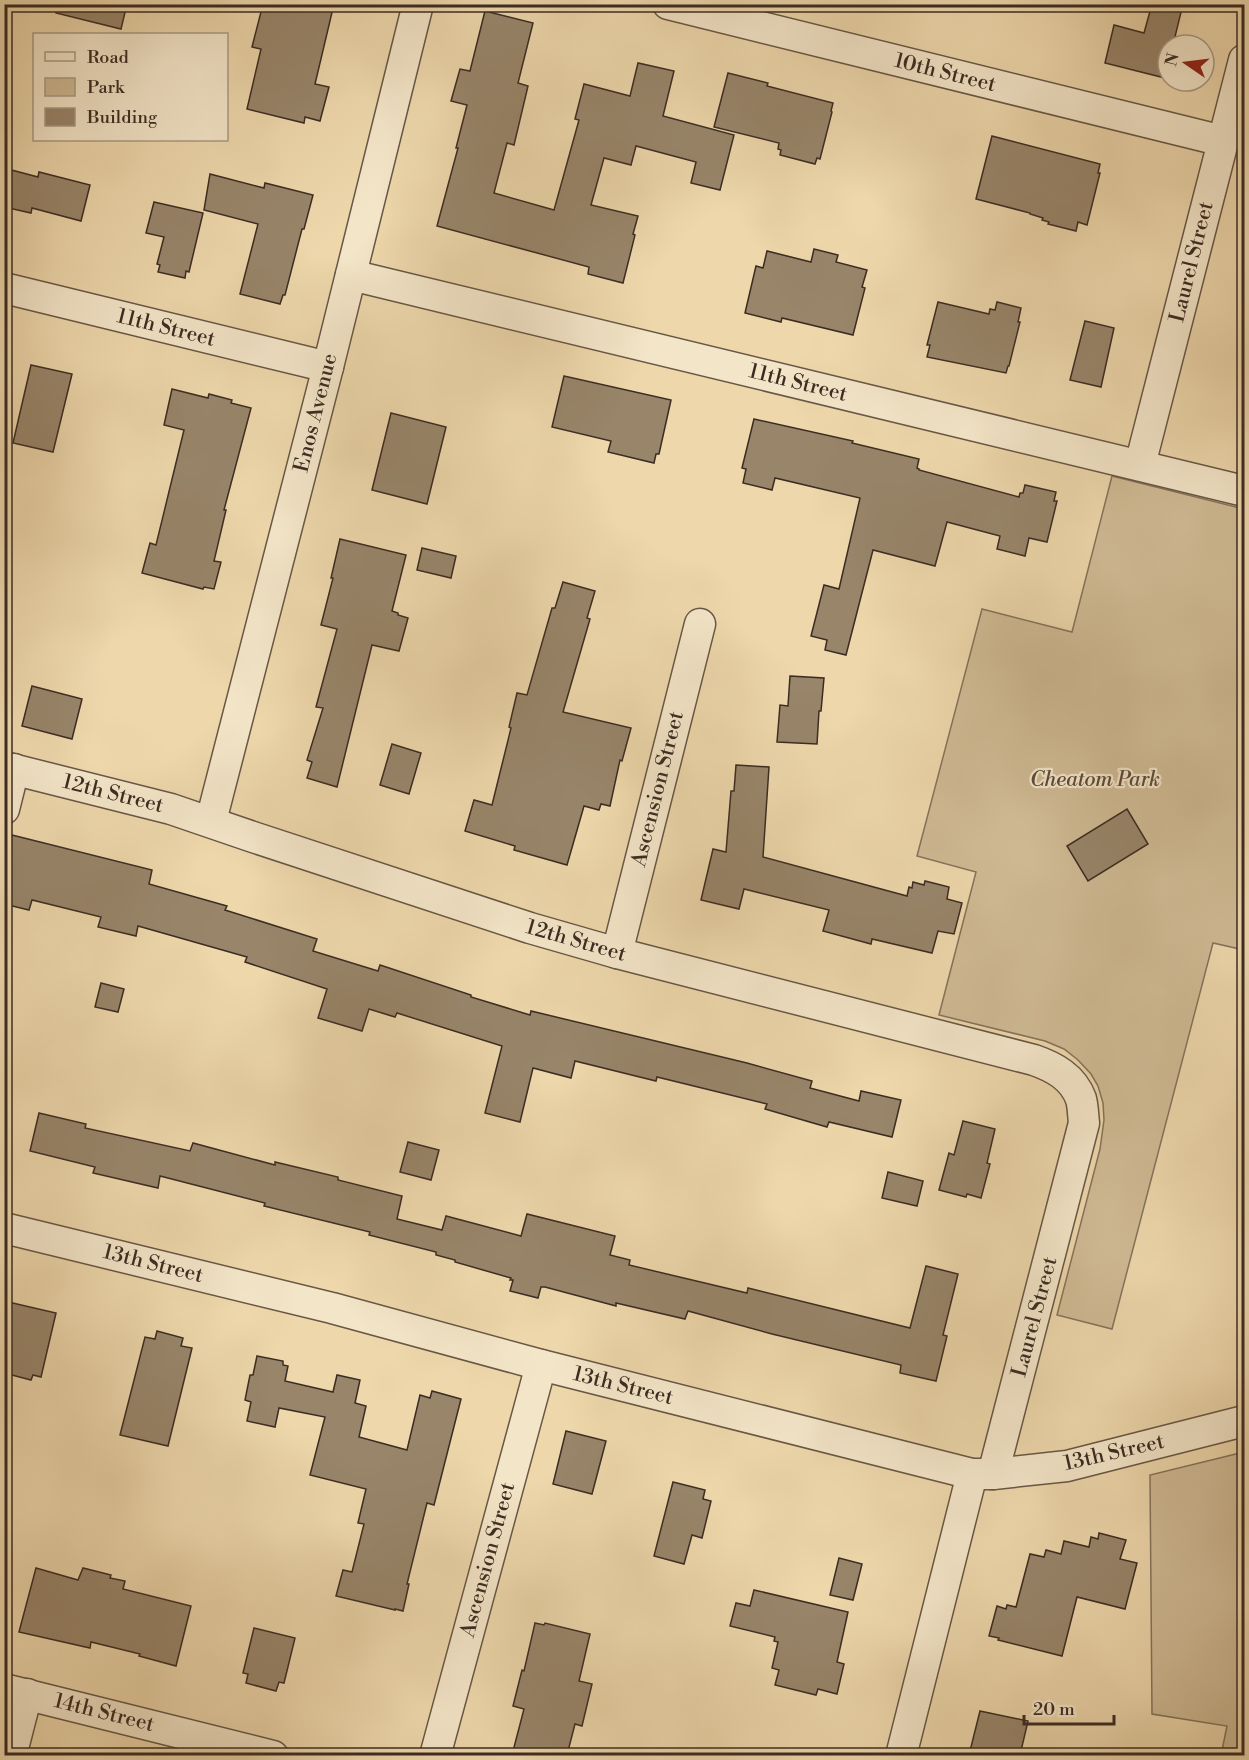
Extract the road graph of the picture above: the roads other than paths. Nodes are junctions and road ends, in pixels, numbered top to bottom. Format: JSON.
{"nodes":[{"id":1,"x":418,"y":4,"type":"edge"},
{"id":2,"x":668,"y":4,"type":"edge"},
{"id":3,"x":1245,"y":60,"type":"edge"},
{"id":4,"x":1223,"y":141,"type":"junction"},
{"id":5,"x":351,"y":275,"type":"junction"},
{"id":6,"x":4,"y":288,"type":"edge"},
{"id":7,"x":328,"y":367,"type":"junction"},
{"id":8,"x":1140,"y":465,"type":"junction"},
{"id":9,"x":1245,"y":491,"type":"edge"},
{"id":10,"x":700,"y":624,"type":"dead end"},
{"id":11,"x":9,"y":768,"type":"edge"},
{"id":12,"x":4,"y":809,"type":"edge"},
{"id":13,"x":211,"y":821,"type":"junction"},
{"id":14,"x":617,"y":953,"type":"junction"},
{"id":15,"x":1076,"y":1159,"type":"joint"},
{"id":16,"x":4,"y":1228,"type":"edge"},
{"id":17,"x":541,"y":1365,"type":"junction"},
{"id":18,"x":1245,"y":1421,"type":"edge"},
{"id":19,"x":983,"y":1474,"type":"junction"},
{"id":20,"x":16,"y":1692,"type":"edge"},
{"id":21,"x":11,"y":1755,"type":"edge"},
{"id":22,"x":273,"y":1755,"type":"edge"},
{"id":23,"x":435,"y":1755,"type":"edge"},
{"id":24,"x":901,"y":1755,"type":"edge"}],
"edges":[{"from":1,"to":5,"type":"street","name":"Enos Avenue"},
{"from":2,"to":4,"type":"street","name":"10th Street"},
{"from":3,"to":4,"type":"street","name":"Laurel Street"},
{"from":4,"to":8,"type":"street","name":"Laurel Street"},
{"from":5,"to":7,"type":"street","name":"Enos Avenue"},
{"from":5,"to":8,"type":"street","name":"11th Street"},
{"from":6,"to":7,"type":"street","name":"11th Street"},
{"from":7,"to":13,"type":"street","name":"Enos Avenue"},
{"from":8,"to":9,"type":"street","name":"11th Street"},
{"from":10,"to":14,"type":"street","name":"Ascension Street"},
{"from":11,"to":12,"type":"street"},
{"from":11,"to":13,"type":"street","name":"12th Street"},
{"from":13,"to":14,"type":"street","name":"12th Street"},
{"from":14,"to":15,"type":"street","name":"12th Street"},
{"from":15,"to":19,"type":"street","name":"Laurel Street"},
{"from":16,"to":17,"type":"street","name":"13th Street"},
{"from":17,"to":19,"type":"street","name":"13th Street"},
{"from":17,"to":23,"type":"street","name":"Ascension Street"},
{"from":18,"to":19,"type":"street","name":"13th Street"},
{"from":19,"to":24,"type":"street","name":"Laurel Street"},
{"from":20,"to":21,"type":"street"},
{"from":20,"to":22,"type":"street","name":"14th Street"}]}
